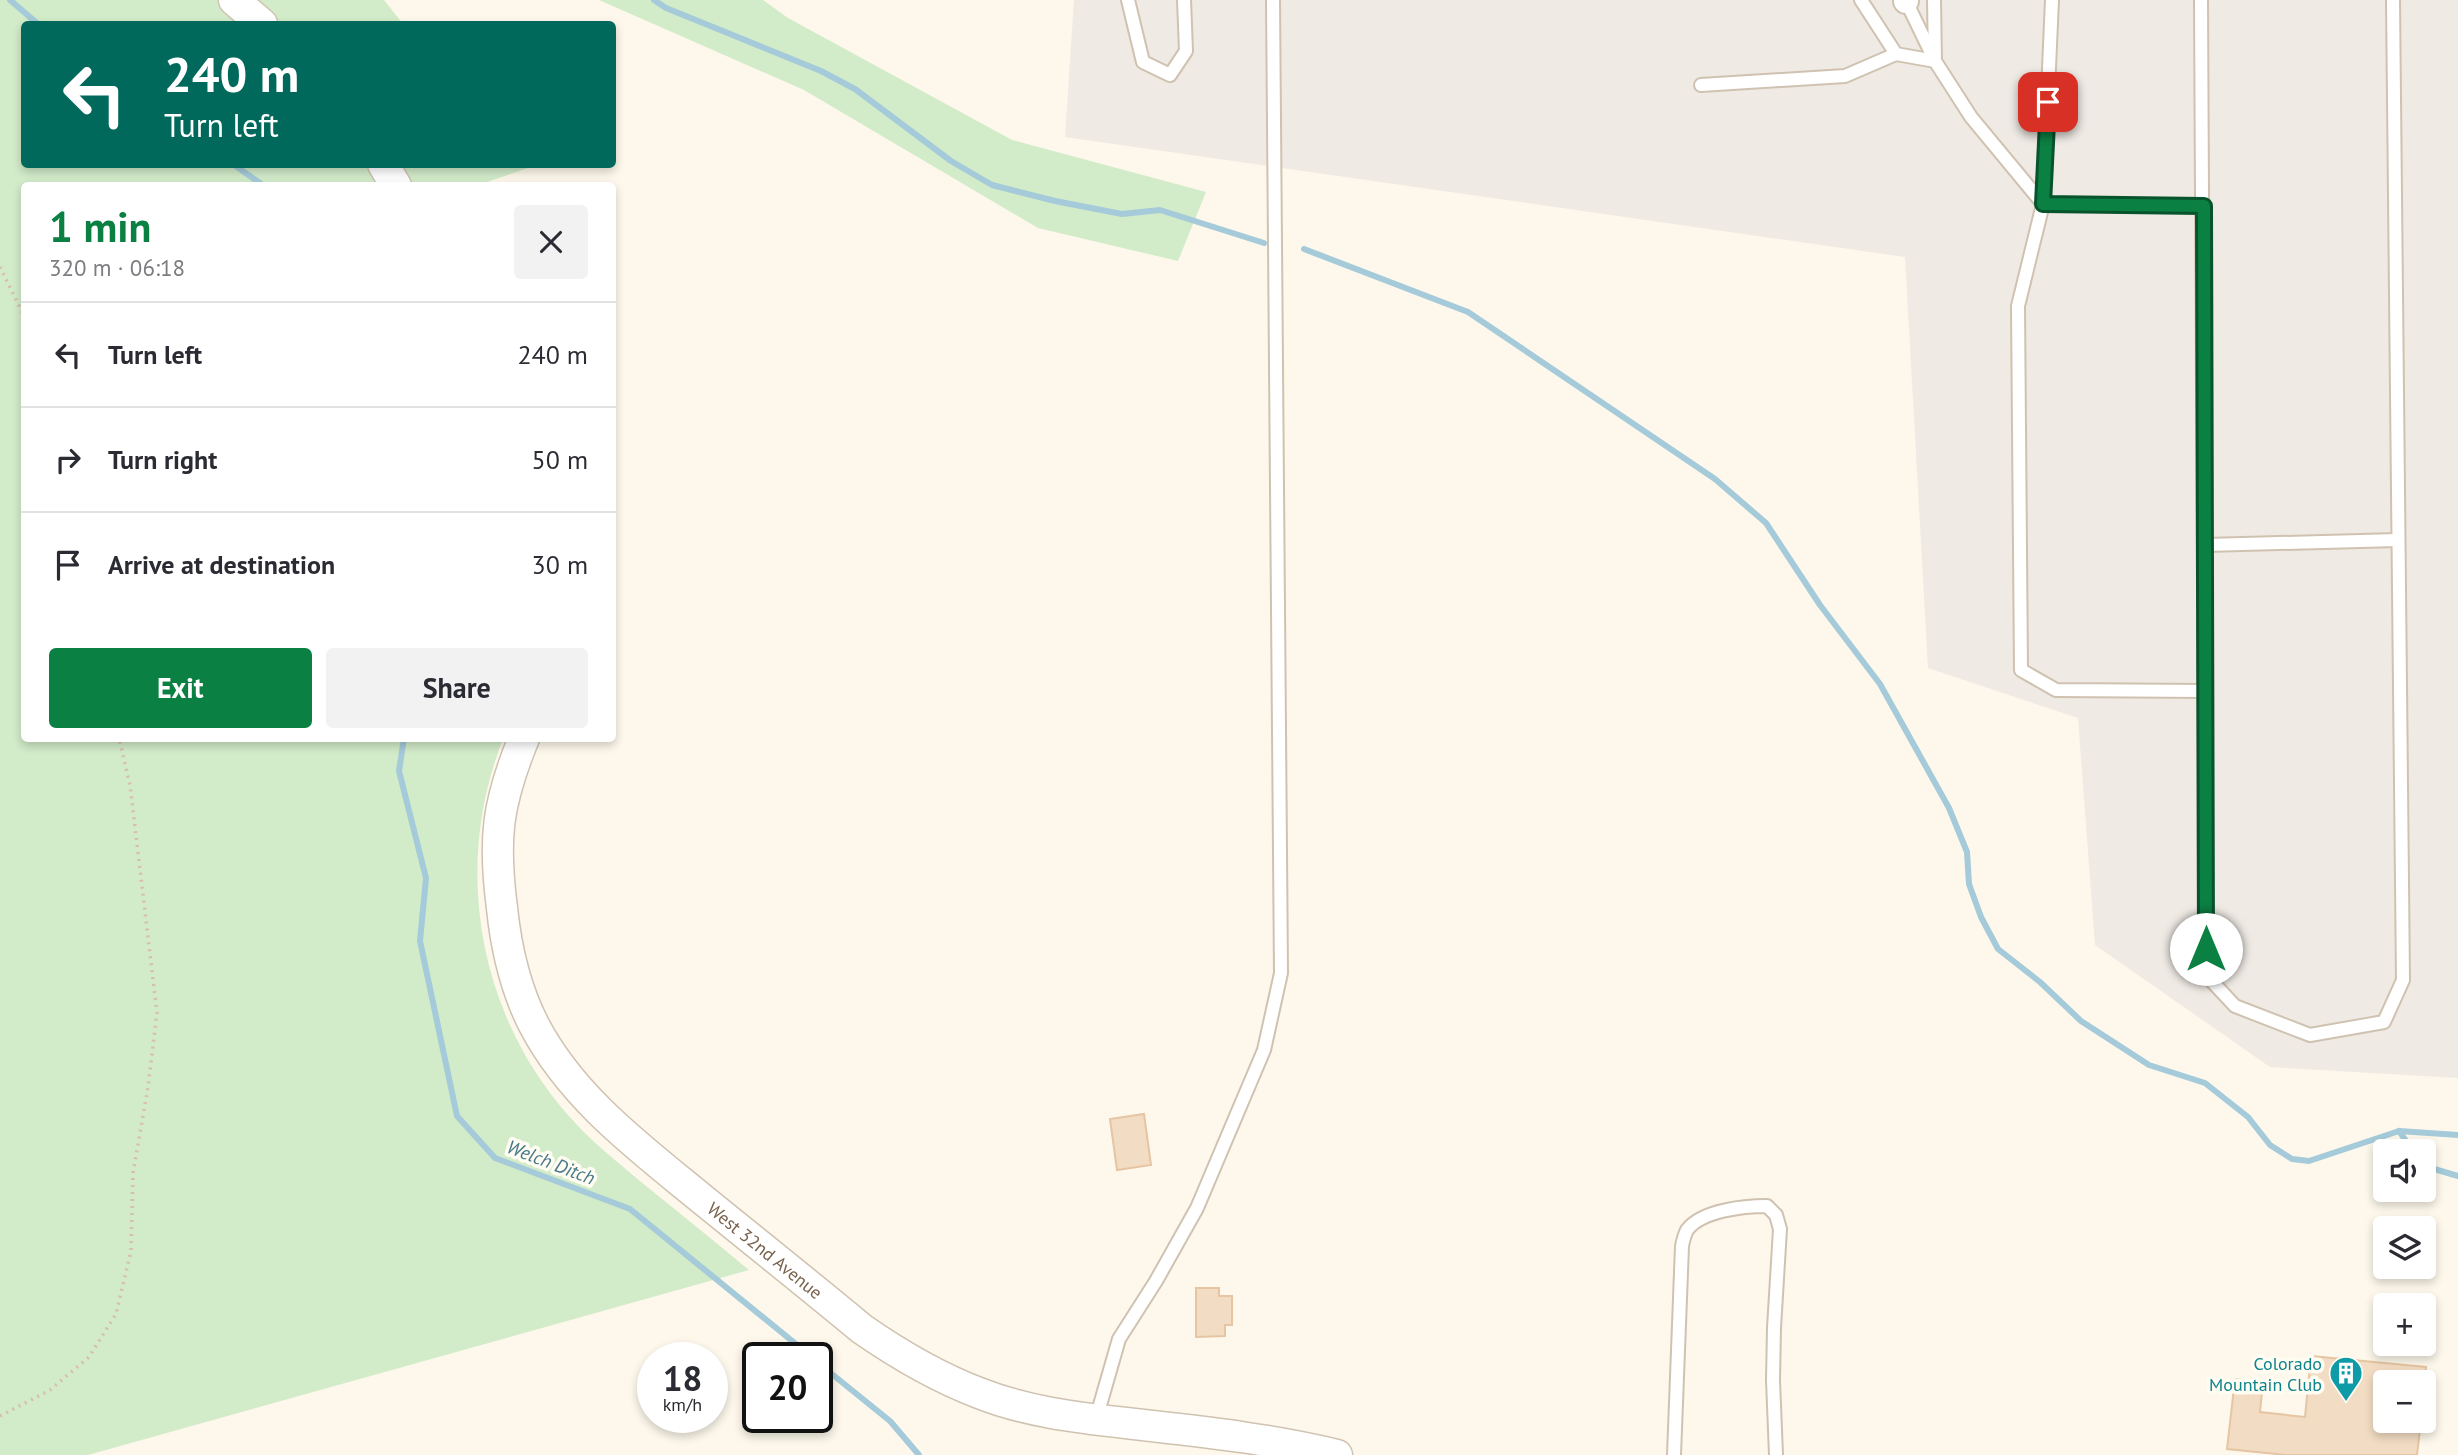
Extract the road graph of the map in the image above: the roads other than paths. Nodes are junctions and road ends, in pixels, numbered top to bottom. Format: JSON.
{"nodes":[{"id":1,"x":234,"y":0,"type":"edge"},
{"id":2,"x":1128,"y":0,"type":"edge"},
{"id":3,"x":1184,"y":0,"type":"edge"},
{"id":4,"x":1273,"y":0,"type":"edge"},
{"id":5,"x":1861,"y":0,"type":"edge"},
{"id":6,"x":1906,"y":0,"type":"edge"},
{"id":7,"x":1934,"y":0,"type":"edge"},
{"id":8,"x":2052,"y":0,"type":"edge"},
{"id":9,"x":2201,"y":0,"type":"edge"},
{"id":10,"x":2393,"y":0,"type":"edge"},
{"id":11,"x":258,"y":21,"type":"edge"},
{"id":12,"x":1896,"y":54,"type":"junction"},
{"id":13,"x":1935,"y":61,"type":"junction"},
{"id":14,"x":1701,"y":85,"type":"dead end"},
{"id":15,"x":2043,"y":204,"type":"junction"},
{"id":16,"x":2204,"y":206,"type":"junction"},
{"id":17,"x":2398,"y":540,"type":"junction"},
{"id":18,"x":2206,"y":545,"type":"junction"},
{"id":19,"x":2206,"y":691,"type":"junction"},
{"id":20,"x":523,"y":742,"type":"edge"},
{"id":21,"x":1095,"y":1420,"type":"junction"},
{"id":22,"x":1337,"y":1455,"type":"edge"},
{"id":23,"x":1674,"y":1455,"type":"edge"},
{"id":24,"x":1776,"y":1455,"type":"edge"}],
"edges":[{"from":1,"to":11,"type":"street"},
{"from":2,"to":3,"type":"lane"},
{"from":4,"to":21,"type":"lane"},
{"from":5,"to":12,"type":"lane"},
{"from":6,"to":13,"type":"lane"},
{"from":7,"to":13,"type":"lane"},
{"from":8,"to":15,"type":"lane"},
{"from":9,"to":16,"type":"lane"},
{"from":10,"to":17,"type":"lane"},
{"from":12,"to":13,"type":"lane"},
{"from":12,"to":14,"type":"lane"},
{"from":13,"to":15,"type":"lane"},
{"from":15,"to":16,"type":"lane"},
{"from":15,"to":19,"type":"lane"},
{"from":16,"to":18,"type":"lane"},
{"from":17,"to":18,"type":"lane"},
{"from":17,"to":19,"type":"lane"},
{"from":18,"to":19,"type":"lane"},
{"from":20,"to":21,"type":"street","name":"West 32nd Avenue"},
{"from":21,"to":22,"type":"street","name":"West 32nd Avenue"},
{"from":23,"to":24,"type":"lane"}]}
